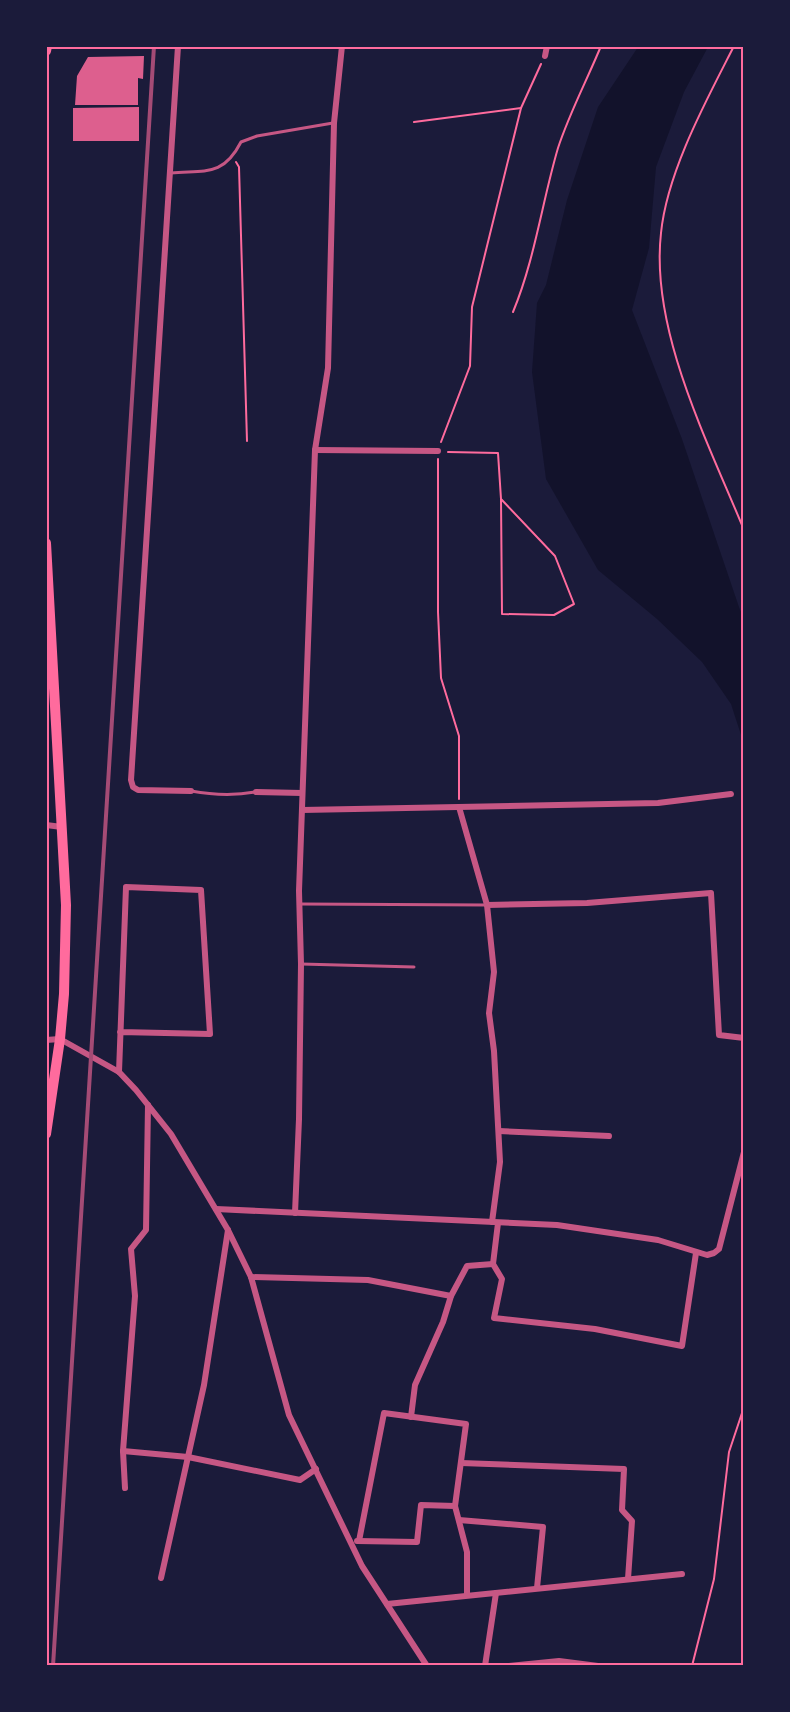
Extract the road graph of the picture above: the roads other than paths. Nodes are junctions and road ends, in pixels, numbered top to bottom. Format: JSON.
{"nodes":[{"id":1,"x":178,"y":46,"type":"edge"},
{"id":2,"x":342,"y":46,"type":"edge"},
{"id":3,"x":547,"y":46,"type":"edge"},
{"id":4,"x":545,"y":56,"type":"road end"},
{"id":5,"x":334,"y":123,"type":"junction"},
{"id":6,"x":171,"y":173,"type":"junction"},
{"id":7,"x":315,"y":450,"type":"junction"},
{"id":8,"x":438,"y":452,"type":"road end"},
{"id":9,"x":46,"y":543,"type":"edge"},
{"id":10,"x":50,"y":660,"type":"edge"},
{"id":11,"x":191,"y":791,"type":"joint"},
{"id":12,"x":256,"y":792,"type":"joint"},
{"id":13,"x":302,"y":793,"type":"junction"},
{"id":14,"x":731,"y":794,"type":"dead end"},
{"id":15,"x":459,"y":807,"type":"junction"},
{"id":16,"x":302,"y":810,"type":"junction"},
{"id":17,"x":46,"y":825,"type":"edge"},
{"id":18,"x":62,"y":827,"type":"junction"},
{"id":19,"x":300,"y":904,"type":"junction"},
{"id":20,"x":487,"y":905,"type":"junction"},
{"id":21,"x":300,"y":964,"type":"junction"},
{"id":22,"x":414,"y":968,"type":"dead end"},
{"id":23,"x":120,"y":1032,"type":"junction"},
{"id":24,"x":744,"y":1038,"type":"edge"},
{"id":25,"x":60,"y":1039,"type":"junction"},
{"id":26,"x":46,"y":1040,"type":"edge"},
{"id":27,"x":119,"y":1072,"type":"junction"},
{"id":28,"x":148,"y":1104,"type":"junction"},
{"id":29,"x":499,"y":1131,"type":"junction"},
{"id":30,"x":46,"y":1134,"type":"edge"},
{"id":31,"x":609,"y":1136,"type":"dead end"},
{"id":32,"x":744,"y":1152,"type":"edge"},
{"id":33,"x":216,"y":1209,"type":"junction"},
{"id":34,"x":295,"y":1213,"type":"junction"},
{"id":35,"x":495,"y":1222,"type":"junction"},
{"id":36,"x":228,"y":1230,"type":"junction"},
{"id":37,"x":696,"y":1253,"type":"junction"},
{"id":38,"x":493,"y":1264,"type":"junction"},
{"id":39,"x":251,"y":1277,"type":"junction"},
{"id":40,"x":451,"y":1296,"type":"junction"},
{"id":41,"x":411,"y":1417,"type":"junction"},
{"id":42,"x":123,"y":1451,"type":"junction"},
{"id":43,"x":188,"y":1457,"type":"junction"},
{"id":44,"x":461,"y":1462,"type":"junction"},
{"id":45,"x":315,"y":1469,"type":"junction"},
{"id":46,"x":125,"y":1488,"type":"dead end"},
{"id":47,"x":455,"y":1506,"type":"junction"},
{"id":48,"x":459,"y":1520,"type":"junction"},
{"id":49,"x":350,"y":1540,"type":"junction"},
{"id":50,"x":359,"y":1541,"type":"junction"},
{"id":51,"x":682,"y":1574,"type":"dead end"},
{"id":52,"x":161,"y":1578,"type":"dead end"},
{"id":53,"x":628,"y":1579,"type":"junction"},
{"id":54,"x":537,"y":1588,"type":"junction"},
{"id":55,"x":496,"y":1593,"type":"junction"},
{"id":56,"x":467,"y":1595,"type":"junction"},
{"id":57,"x":387,"y":1604,"type":"junction"},
{"id":58,"x":573,"y":1664,"type":"edge"},
{"id":59,"x":427,"y":1665,"type":"edge"},
{"id":60,"x":485,"y":1665,"type":"edge"},
{"id":61,"x":509,"y":1665,"type":"edge"},
{"id":62,"x":598,"y":1665,"type":"edge"}],
"edges":[{"from":1,"to":6,"type":"street"},
{"from":2,"to":5,"type":"street"},
{"from":3,"to":4,"type":"street"},
{"from":5,"to":6,"type":"lane"},
{"from":5,"to":7,"type":"street"},
{"from":6,"to":11,"type":"street"},
{"from":7,"to":8,"type":"street"},
{"from":7,"to":13,"type":"street"},
{"from":9,"to":10,"type":"highway"},
{"from":10,"to":18,"type":"highway"},
{"from":11,"to":12,"type":"lane"},
{"from":12,"to":13,"type":"street"},
{"from":13,"to":16,"type":"street"},
{"from":14,"to":15,"type":"street"},
{"from":15,"to":16,"type":"street"},
{"from":15,"to":20,"type":"street"},
{"from":16,"to":19,"type":"street"},
{"from":17,"to":18,"type":"street"},
{"from":18,"to":25,"type":"highway"},
{"from":19,"to":20,"type":"lane"},
{"from":19,"to":21,"type":"street"},
{"from":20,"to":24,"type":"street"},
{"from":20,"to":29,"type":"street"},
{"from":21,"to":22,"type":"lane"},
{"from":21,"to":34,"type":"street"},
{"from":23,"to":23,"type":"street"},
{"from":23,"to":27,"type":"street"},
{"from":25,"to":26,"type":"street"},
{"from":25,"to":27,"type":"street"},
{"from":25,"to":30,"type":"highway"},
{"from":27,"to":28,"type":"street"},
{"from":28,"to":33,"type":"street"},
{"from":28,"to":42,"type":"street"},
{"from":29,"to":31,"type":"street"},
{"from":29,"to":35,"type":"street"},
{"from":32,"to":37,"type":"street"},
{"from":33,"to":34,"type":"street"},
{"from":33,"to":36,"type":"street"},
{"from":34,"to":35,"type":"street"},
{"from":35,"to":37,"type":"street"},
{"from":35,"to":38,"type":"street"},
{"from":36,"to":39,"type":"street"},
{"from":36,"to":43,"type":"street"},
{"from":37,"to":38,"type":"street"},
{"from":38,"to":40,"type":"street"},
{"from":39,"to":40,"type":"street"},
{"from":39,"to":45,"type":"street"},
{"from":40,"to":41,"type":"street"},
{"from":41,"to":44,"type":"street"},
{"from":41,"to":50,"type":"street"},
{"from":42,"to":43,"type":"street"},
{"from":42,"to":46,"type":"street"},
{"from":43,"to":45,"type":"street"},
{"from":43,"to":52,"type":"street"},
{"from":44,"to":47,"type":"street"},
{"from":44,"to":53,"type":"street"},
{"from":45,"to":49,"type":"street"},
{"from":47,"to":48,"type":"street"},
{"from":47,"to":50,"type":"street"},
{"from":48,"to":54,"type":"street"},
{"from":48,"to":56,"type":"street"},
{"from":49,"to":50,"type":"street"},
{"from":49,"to":57,"type":"street"},
{"from":51,"to":53,"type":"street"},
{"from":53,"to":54,"type":"street"},
{"from":54,"to":55,"type":"street"},
{"from":55,"to":56,"type":"street"},
{"from":55,"to":60,"type":"street"},
{"from":56,"to":57,"type":"street"},
{"from":57,"to":59,"type":"street"},
{"from":58,"to":61,"type":"street"},
{"from":58,"to":62,"type":"street"}]}
